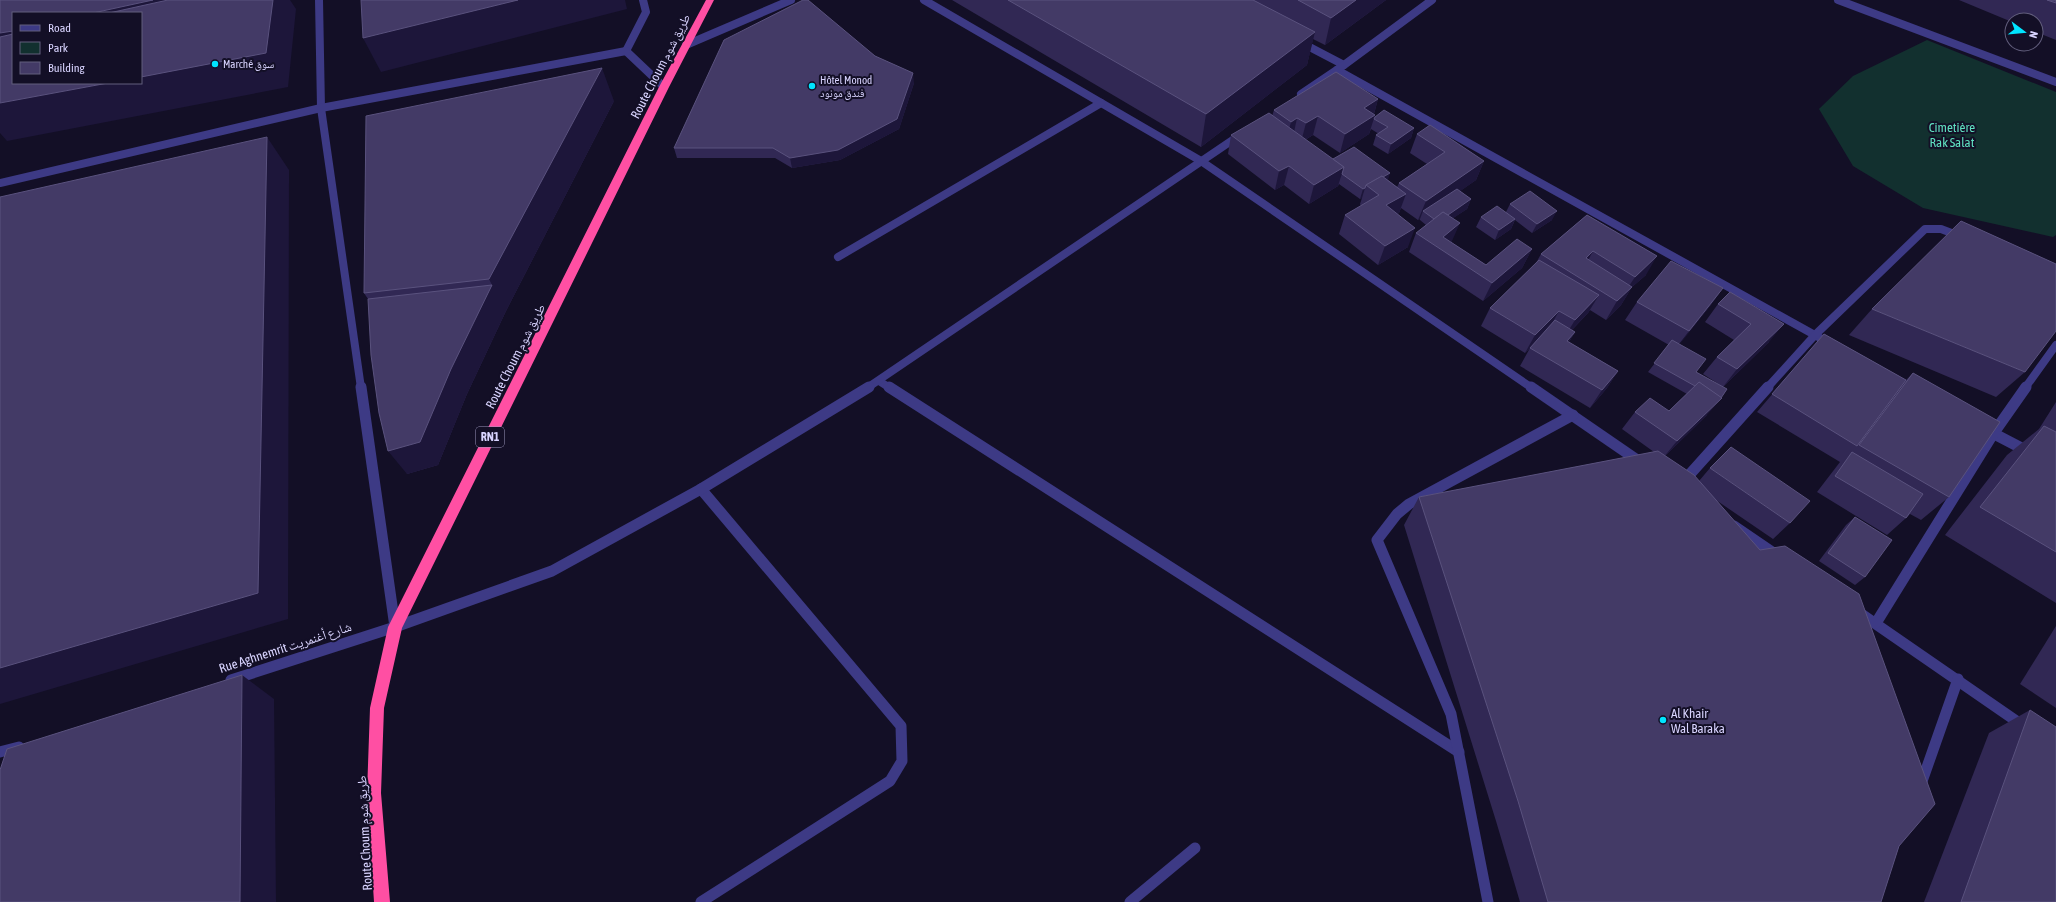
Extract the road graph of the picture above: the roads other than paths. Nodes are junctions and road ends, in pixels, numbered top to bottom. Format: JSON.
{"nodes":[{"id":1,"x":319,"y":0,"type":"edge"},
{"id":2,"x":644,"y":0,"type":"edge"},
{"id":3,"x":710,"y":0,"type":"edge"},
{"id":4,"x":791,"y":0,"type":"edge"},
{"id":5,"x":924,"y":0,"type":"edge"},
{"id":6,"x":1432,"y":0,"type":"edge"},
{"id":7,"x":1838,"y":0,"type":"edge"},
{"id":8,"x":1290,"y":36,"type":"edge"},
{"id":9,"x":686,"y":45,"type":"junction"},
{"id":10,"x":626,"y":51,"type":"junction"},
{"id":11,"x":1341,"y":68,"type":"junction"},
{"id":12,"x":2056,"y":82,"type":"edge"},
{"id":13,"x":664,"y":87,"type":"junction"},
{"id":14,"x":1292,"y":100,"type":"edge"},
{"id":15,"x":1101,"y":103,"type":"junction"},
{"id":16,"x":321,"y":108,"type":"junction"},
{"id":17,"x":1247,"y":130,"type":"edge"},
{"id":18,"x":1201,"y":161,"type":"junction"},
{"id":19,"x":0,"y":183,"type":"edge"},
{"id":20,"x":1970,"y":239,"type":"edge"},
{"id":21,"x":838,"y":257,"type":"dead end"},
{"id":22,"x":1815,"y":335,"type":"junction"},
{"id":23,"x":2056,"y":345,"type":"edge"},
{"id":24,"x":1842,"y":350,"type":"edge"},
{"id":25,"x":878,"y":381,"type":"junction"},
{"id":26,"x":1573,"y":415,"type":"junction"},
{"id":27,"x":1972,"y":422,"type":"edge"},
{"id":28,"x":1993,"y":434,"type":"junction"},
{"id":29,"x":2035,"y":455,"type":"edge"},
{"id":30,"x":1652,"y":470,"type":"edge"},
{"id":31,"x":1678,"y":488,"type":"edge"},
{"id":32,"x":701,"y":489,"type":"junction"},
{"id":33,"x":1729,"y":522,"type":"edge"},
{"id":34,"x":1786,"y":562,"type":"edge"},
{"id":35,"x":1850,"y":605,"type":"edge"},
{"id":36,"x":1876,"y":623,"type":"junction"},
{"id":37,"x":395,"y":626,"type":"junction"},
{"id":38,"x":1958,"y":679,"type":"junction"},
{"id":39,"x":220,"y":683,"type":"edge"},
{"id":40,"x":2032,"y":731,"type":"edge"},
{"id":41,"x":30,"y":744,"type":"edge"},
{"id":42,"x":0,"y":752,"type":"edge"},
{"id":43,"x":1459,"y":752,"type":"junction"},
{"id":44,"x":1916,"y":798,"type":"edge"},
{"id":45,"x":1195,"y":848,"type":"dead end"},
{"id":46,"x":382,"y":902,"type":"edge"},
{"id":47,"x":701,"y":902,"type":"edge"},
{"id":48,"x":1130,"y":902,"type":"edge"},
{"id":49,"x":1488,"y":902,"type":"edge"}],
"edges":[{"from":1,"to":16,"type":"street"},
{"from":2,"to":10,"type":"street"},
{"from":3,"to":9,"type":"highway","name":"Route Choum طريق شوم","number":"RN1"},
{"from":4,"to":9,"type":"street"},
{"from":5,"to":15,"type":"street"},
{"from":6,"to":11,"type":"street"},
{"from":7,"to":12,"type":"street"},
{"from":8,"to":11,"type":"street"},
{"from":9,"to":13,"type":"highway","name":"Route Choum طريق شوم","number":"RN1"},
{"from":10,"to":13,"type":"street"},
{"from":10,"to":16,"type":"street"},
{"from":11,"to":14,"type":"street"},
{"from":11,"to":22,"type":"street"},
{"from":13,"to":37,"type":"highway","name":"Route Choum طريق شوم","number":"RN1"},
{"from":15,"to":18,"type":"street"},
{"from":15,"to":21,"type":"street"},
{"from":16,"to":19,"type":"street"},
{"from":16,"to":37,"type":"street"},
{"from":17,"to":18,"type":"street","name":"Rue Aghnemrit شارع أغنمريت"},
{"from":18,"to":25,"type":"street","name":"Rue Aghnemrit شارع أغنمريت"},
{"from":18,"to":26,"type":"street"},
{"from":20,"to":22,"type":"street"},
{"from":22,"to":24,"type":"street"},
{"from":22,"to":31,"type":"street"},
{"from":23,"to":28,"type":"street"},
{"from":25,"to":32,"type":"street","name":"Rue Aghnemrit شارع أغنمريت"},
{"from":25,"to":43,"type":"street"},
{"from":26,"to":30,"type":"street"},
{"from":26,"to":43,"type":"street"},
{"from":27,"to":28,"type":"street"},
{"from":28,"to":29,"type":"street"},
{"from":28,"to":36,"type":"street"},
{"from":32,"to":37,"type":"street","name":"Rue Aghnemrit شارع أغنمريت"},
{"from":32,"to":47,"type":"street"},
{"from":33,"to":34,"type":"street"},
{"from":35,"to":36,"type":"street"},
{"from":36,"to":38,"type":"street"},
{"from":37,"to":39,"type":"street","name":"Rue Aghnemrit شارع أغنمريت"},
{"from":37,"to":46,"type":"highway","name":"Route Choum طريق شوم","number":"RN1"},
{"from":38,"to":40,"type":"street"},
{"from":38,"to":44,"type":"street"},
{"from":41,"to":42,"type":"street"},
{"from":43,"to":49,"type":"street"},
{"from":45,"to":48,"type":"street"}]}
